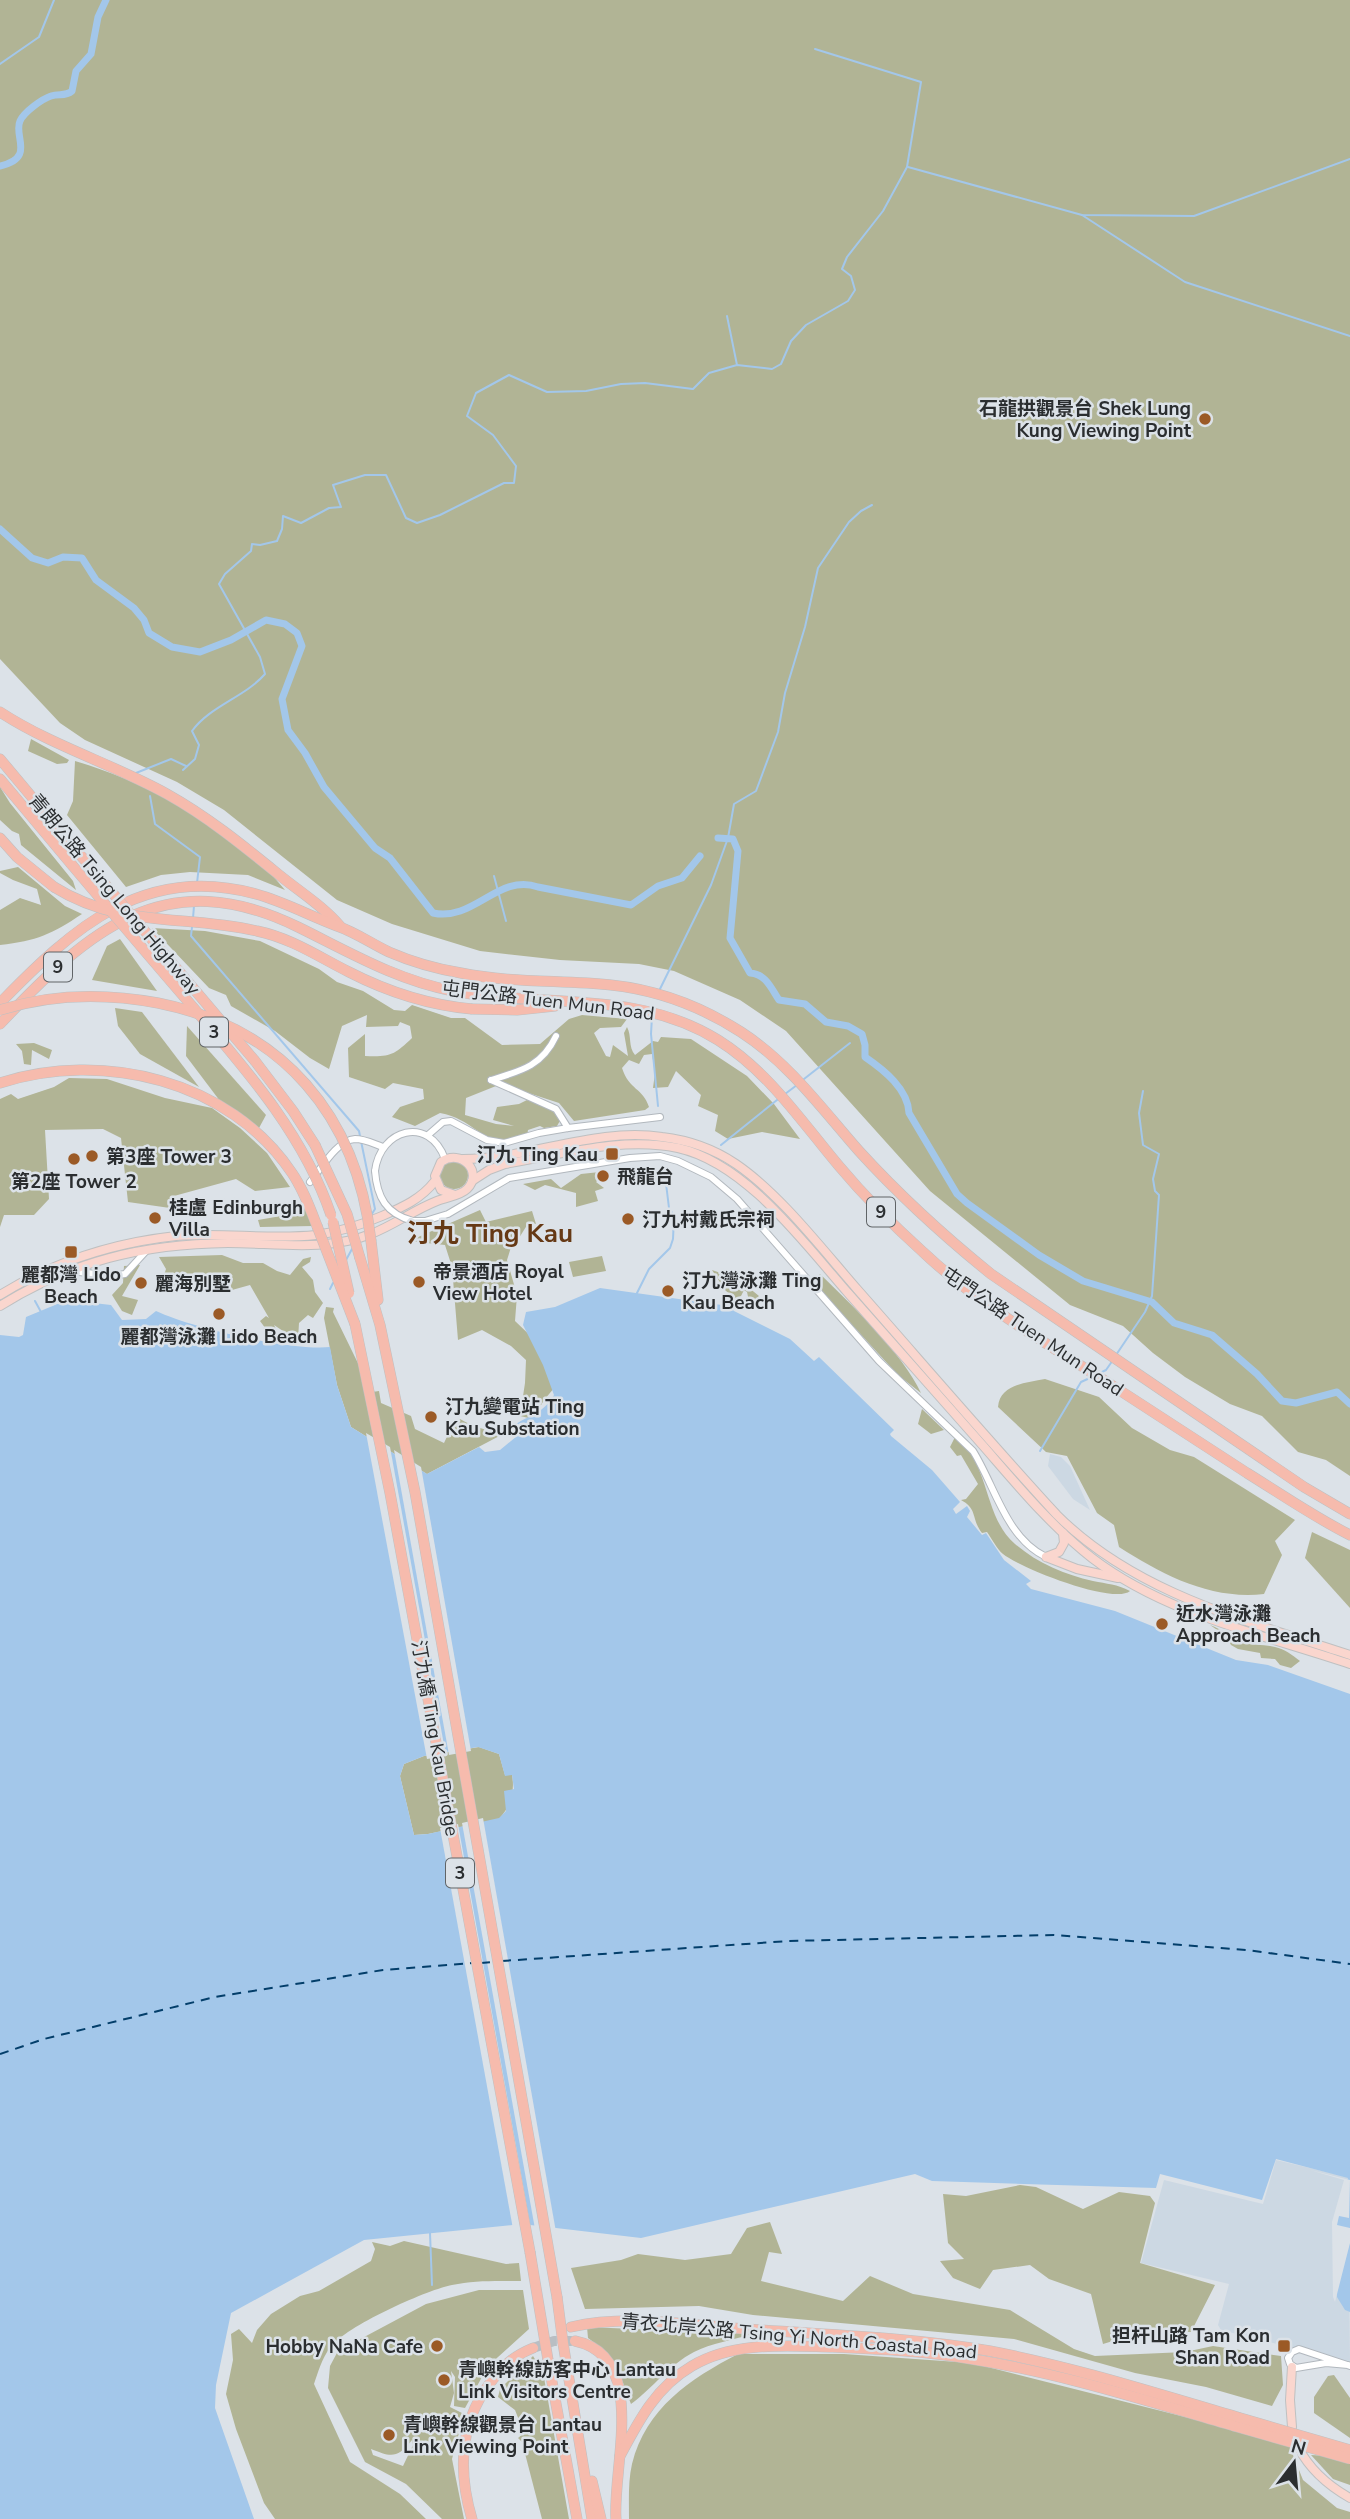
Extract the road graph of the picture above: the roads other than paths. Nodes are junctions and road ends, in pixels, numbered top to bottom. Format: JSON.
{"nodes":[{"id":1,"x":0,"y":712,"type":"edge"},
{"id":2,"x":0,"y":759,"type":"edge"},
{"id":3,"x":0,"y":779,"type":"edge"},
{"id":4,"x":0,"y":838,"type":"edge"},
{"id":5,"x":340,"y":926,"type":"junction"},
{"id":6,"x":0,"y":1003,"type":"edge"},
{"id":7,"x":539,"y":1004,"type":"junction"},
{"id":8,"x":0,"y":1010,"type":"edge"},
{"id":9,"x":0,"y":1024,"type":"edge"},
{"id":10,"x":556,"y":1036,"type":"dead end"},
{"id":11,"x":0,"y":1083,"type":"edge"},
{"id":12,"x":660,"y":1117,"type":"dead end"},
{"id":13,"x":568,"y":1128,"type":"junction"},
{"id":14,"x":428,"y":1135,"type":"junction"},
{"id":15,"x":383,"y":1147,"type":"junction"},
{"id":16,"x":445,"y":1159,"type":"junction"},
{"id":17,"x":463,"y":1160,"type":"junction"},
{"id":18,"x":435,"y":1181,"type":"junction"},
{"id":19,"x":472,"y":1181,"type":"junction"},
{"id":20,"x":310,"y":1182,"type":"dead end"},
{"id":21,"x":454,"y":1195,"type":"junction"},
{"id":22,"x":149,"y":1249,"type":"junction"},
{"id":23,"x":66,"y":1271,"type":"junction"},
{"id":24,"x":0,"y":1295,"type":"edge"},
{"id":25,"x":0,"y":1306,"type":"edge"},
{"id":26,"x":355,"y":1324,"type":"junction"},
{"id":27,"x":380,"y":1325,"type":"junction"},
{"id":28,"x":1350,"y":1514,"type":"edge"},
{"id":29,"x":1063,"y":1534,"type":"junction"},
{"id":30,"x":1350,"y":1535,"type":"edge"},
{"id":31,"x":1046,"y":1557,"type":"junction"},
{"id":32,"x":1125,"y":1579,"type":"junction"},
{"id":33,"x":1350,"y":1655,"type":"edge"},
{"id":34,"x":1350,"y":1664,"type":"edge"},
{"id":35,"x":571,"y":2327,"type":"tunnel mouth"},
{"id":36,"x":575,"y":2340,"type":"tunnel mouth"},
{"id":37,"x":532,"y":2346,"type":"tunnel mouth"},
{"id":38,"x":1305,"y":2353,"type":"junction"},
{"id":39,"x":1304,"y":2366,"type":"junction"},
{"id":40,"x":1349,"y":2366,"type":"edge"},
{"id":41,"x":1292,"y":2367,"type":"junction"},
{"id":42,"x":1142,"y":2395,"type":"junction"},
{"id":43,"x":1236,"y":2421,"type":"junction"},
{"id":44,"x":1292,"y":2427,"type":"dead end"},
{"id":45,"x":580,"y":2437,"type":"junction"},
{"id":46,"x":1298,"y":2447,"type":"dead end"},
{"id":47,"x":1350,"y":2450,"type":"edge"},
{"id":48,"x":620,"y":2456,"type":"junction"},
{"id":49,"x":1350,"y":2459,"type":"edge"},
{"id":50,"x":1350,"y":2498,"type":"edge"},
{"id":51,"x":472,"y":2519,"type":"edge"},
{"id":52,"x":578,"y":2519,"type":"edge"},
{"id":53,"x":592,"y":2519,"type":"edge"},
{"id":54,"x":601,"y":2519,"type":"edge"},
{"id":55,"x":616,"y":2519,"type":"edge"}],
"edges":[{"from":1,"to":5,"type":"highway"},
{"from":2,"to":27,"type":"highway","name":"青朗公路 Tsing Long Highway","number":"3","bridge":true},
{"from":3,"to":26,"type":"highway","name":"青朗公路 Tsing Long Highway","number":"3","bridge":true},
{"from":4,"to":7,"type":"highway","bridge":true},
{"from":5,"to":6,"type":"highway","name":"屯門公路 Tuen Mun Road","number":"9"},
{"from":5,"to":28,"type":"highway","name":"屯門公路 Tuen Mun Road","number":"9"},
{"from":7,"to":9,"type":"highway","name":"屯門公路 Tuen Mun Road","number":"9","bridge":true},
{"from":7,"to":30,"type":"highway","name":"屯門公路 Tuen Mun Road","number":"9"},
{"from":8,"to":27,"type":"highway","bridge":true},
{"from":10,"to":13,"type":"street"},
{"from":11,"to":26,"type":"highway","bridge":true},
{"from":12,"to":13,"type":"street"},
{"from":13,"to":14,"type":"street"},
{"from":14,"to":15,"type":"street"},
{"from":14,"to":16,"type":"street"},
{"from":15,"to":20,"type":"street"},
{"from":15,"to":31,"type":"street","bridge":true},
{"from":16,"to":17,"type":"main road"},
{"from":16,"to":18,"type":"main road"},
{"from":17,"to":19,"type":"main road"},
{"from":17,"to":33,"type":"main road"},
{"from":18,"to":21,"type":"main road"},
{"from":18,"to":24,"type":"main road","bridge":true},
{"from":19,"to":21,"type":"main road"},
{"from":19,"to":29,"type":"main road"},
{"from":21,"to":22,"type":"main road","bridge":true},
{"from":22,"to":23,"type":"main road"},
{"from":22,"to":23,"type":"street"},
{"from":23,"to":25,"type":"main road"},
{"from":26,"to":52,"type":"highway","name":"汀九橋 Ting Kau Bridge","number":"3","bridge":true},
{"from":27,"to":45,"type":"highway","name":"汀九橋 Ting Kau Bridge","number":"3","bridge":true},
{"from":29,"to":31,"type":"main road"},
{"from":29,"to":32,"type":"main road"},
{"from":31,"to":32,"type":"main road"},
{"from":32,"to":34,"type":"main road"},
{"from":35,"to":42,"type":"highway","name":"青衣北岸公路 Tsing Yi North Coastal Road"},
{"from":36,"to":48,"type":"highway"},
{"from":37,"to":51,"type":"highway"},
{"from":38,"to":39,"type":"street"},
{"from":38,"to":40,"type":"street"},
{"from":38,"to":41,"type":"street"},
{"from":39,"to":40,"type":"street"},
{"from":39,"to":41,"type":"street"},
{"from":41,"to":44,"type":"main road"},
{"from":42,"to":43,"type":"highway","name":"青衣北岸公路 Tsing Yi North Coastal Road"},
{"from":42,"to":48,"type":"highway","name":"青衣北岸公路 Tsing Yi North Coastal Road"},
{"from":43,"to":47,"type":"highway","name":"青衣北岸公路 Tsing Yi North Coastal Road","bridge":true},
{"from":43,"to":49,"type":"highway","name":"青衣北岸公路 Tsing Yi North Coastal Road","bridge":true},
{"from":45,"to":53,"type":"highway","number":"3"},
{"from":45,"to":54,"type":"highway"},
{"from":46,"to":50,"type":"main road"},
{"from":48,"to":55,"type":"highway"}]}
